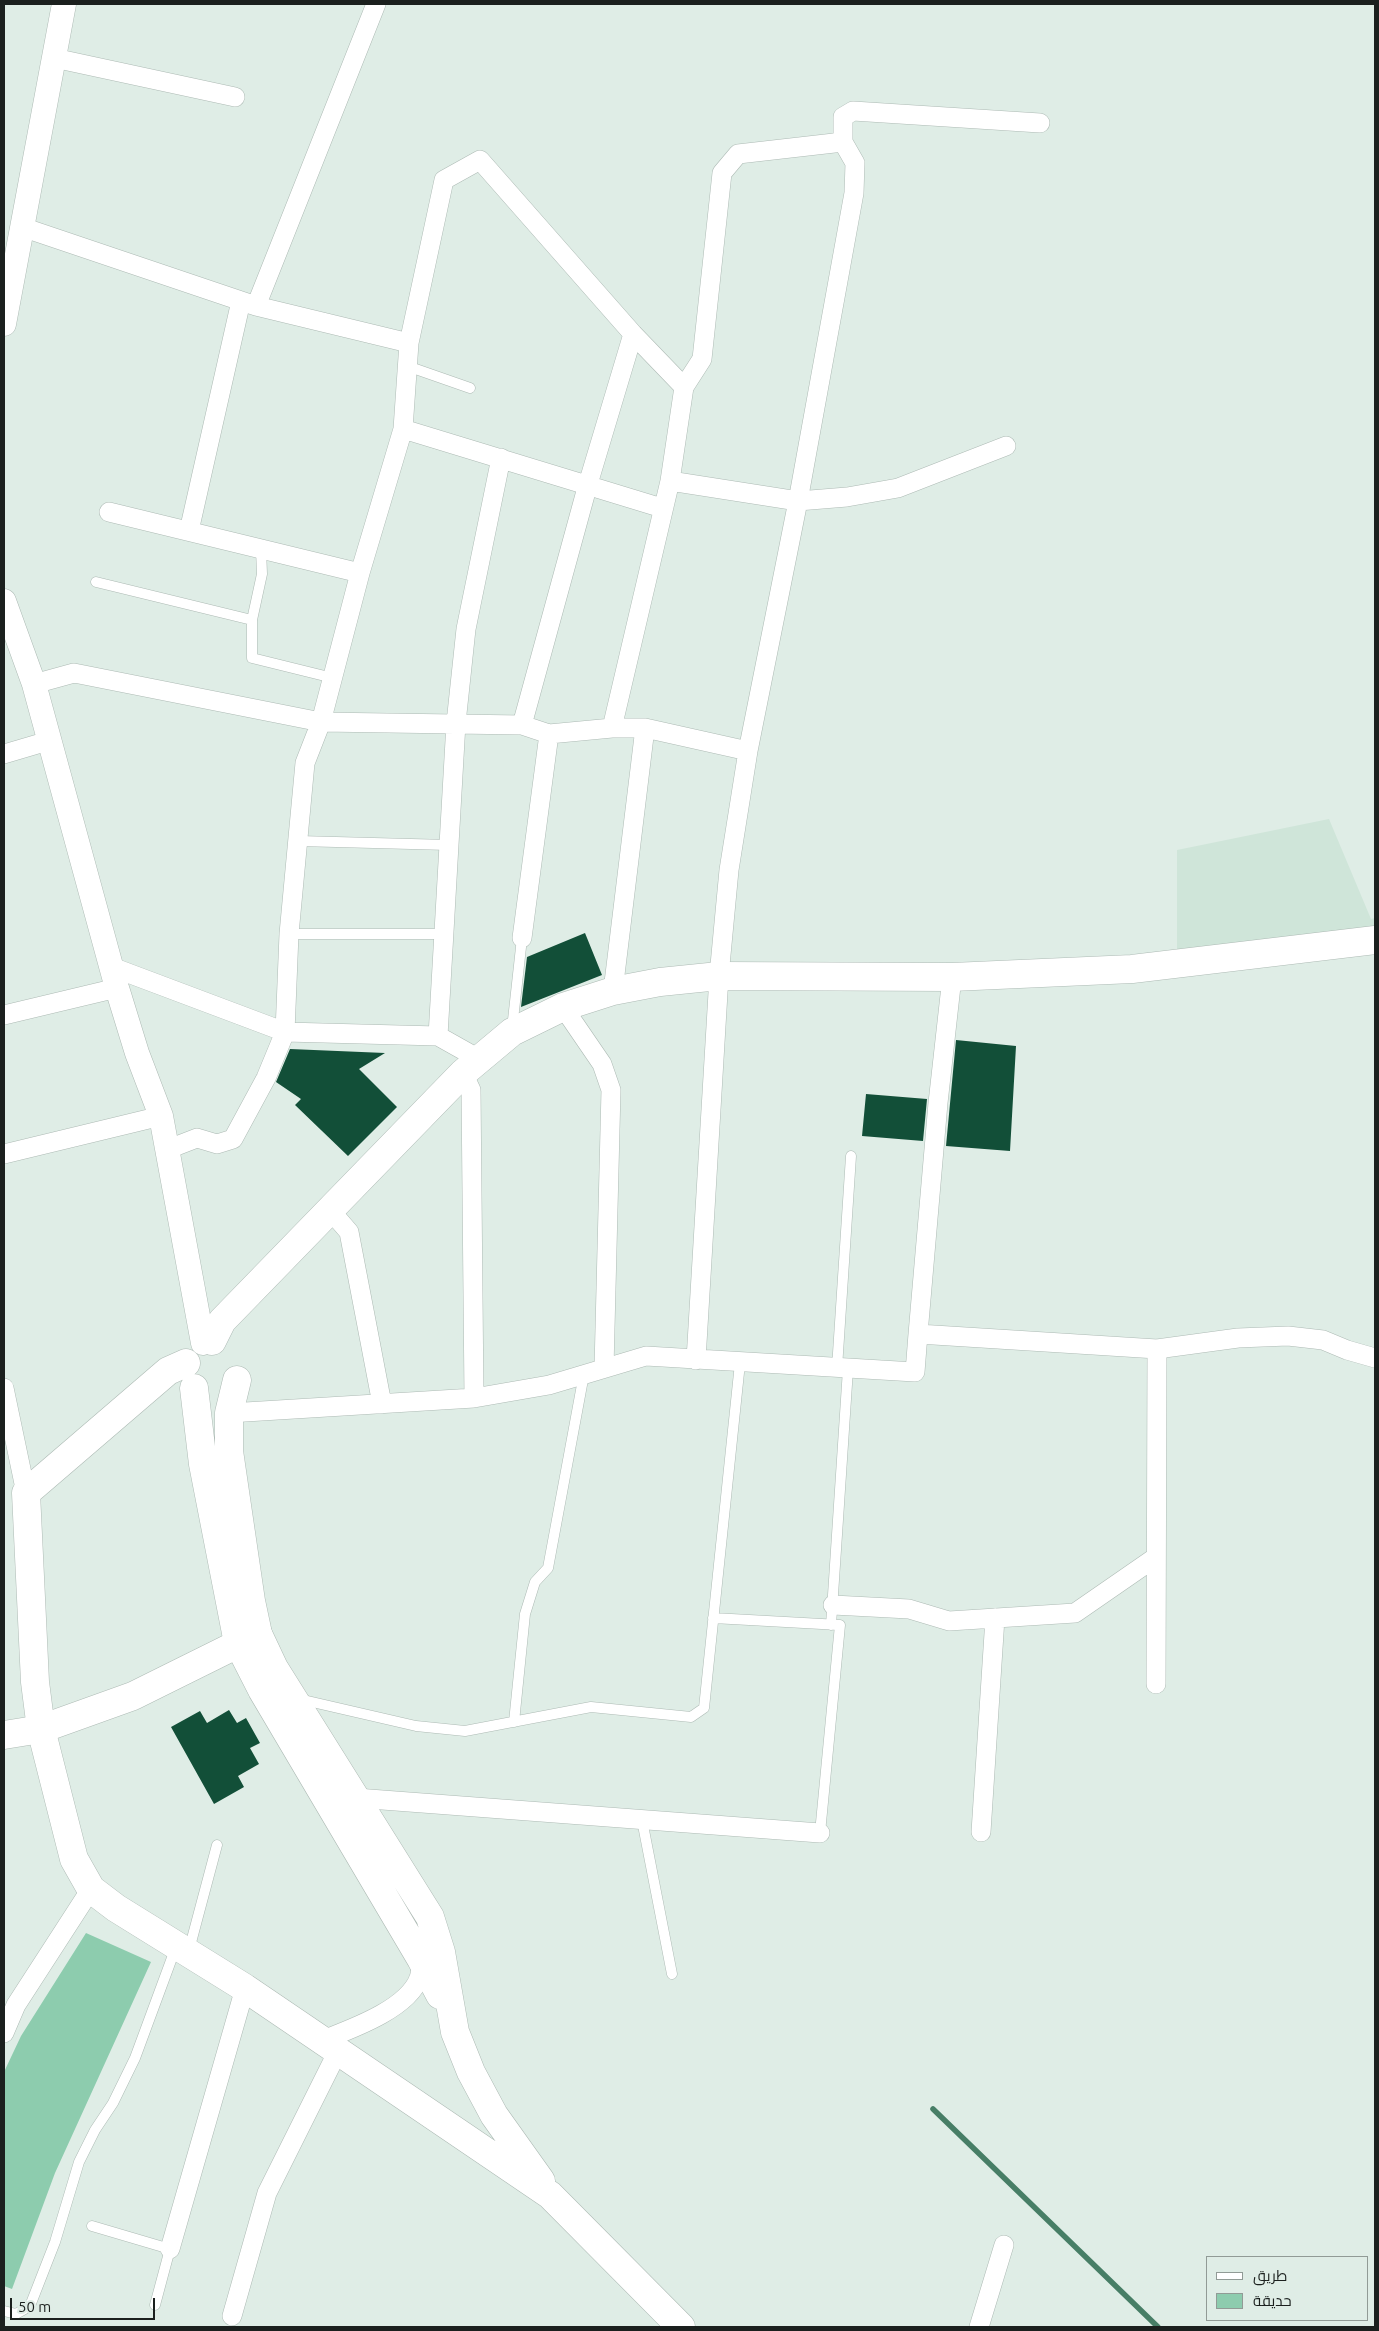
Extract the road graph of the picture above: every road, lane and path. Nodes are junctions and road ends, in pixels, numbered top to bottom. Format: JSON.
{"nodes":[{"id":1,"x":64,"y":4,"type":"edge"},
{"id":2,"x":376,"y":4,"type":"edge"},
{"id":3,"x":54,"y":58,"type":"junction"},
{"id":4,"x":234,"y":97,"type":"dead end"},
{"id":5,"x":1040,"y":123,"type":"dead end"},
{"id":6,"x":842,"y":142,"type":"junction"},
{"id":7,"x":22,"y":228,"type":"junction"},
{"id":8,"x":248,"y":304,"type":"junction"},
{"id":9,"x":4,"y":324,"type":"edge"},
{"id":10,"x":632,"y":334,"type":"junction"},
{"id":11,"x":409,"y":343,"type":"junction"},
{"id":12,"x":407,"y":366,"type":"junction"},
{"id":13,"x":684,"y":387,"type":"junction"},
{"id":14,"x":470,"y":388,"type":"dead end"},
{"id":15,"x":403,"y":429,"type":"junction"},
{"id":16,"x":1006,"y":446,"type":"dead end"},
{"id":17,"x":501,"y":458,"type":"junction"},
{"id":18,"x":670,"y":481,"type":"junction"},
{"id":19,"x":588,"y":484,"type":"junction"},
{"id":20,"x":798,"y":501,"type":"junction"},
{"id":21,"x":662,"y":508,"type":"junction"},
{"id":22,"x":109,"y":512,"type":"dead end"},
{"id":23,"x":189,"y":531,"type":"junction"},
{"id":24,"x":262,"y":549,"type":"junction"},
{"id":25,"x":360,"y":572,"type":"junction"},
{"id":26,"x":96,"y":582,"type":"dead end"},
{"id":27,"x":4,"y":600,"type":"edge"},
{"id":28,"x":252,"y":620,"type":"junction"},
{"id":29,"x":333,"y":678,"type":"junction"},
{"id":30,"x":34,"y":684,"type":"junction"},
{"id":31,"x":321,"y":722,"type":"junction"},
{"id":32,"x":456,"y":723,"type":"junction"},
{"id":33,"x":522,"y":725,"type":"junction"},
{"id":34,"x":612,"y":728,"type":"junction"},
{"id":35,"x":645,"y":728,"type":"junction"},
{"id":36,"x":549,"y":734,"type":"junction"},
{"id":37,"x":48,"y":741,"type":"junction"},
{"id":38,"x":748,"y":751,"type":"junction"},
{"id":39,"x":4,"y":754,"type":"edge"},
{"id":40,"x":298,"y":841,"type":"junction"},
{"id":41,"x":449,"y":845,"type":"junction"},
{"id":42,"x":289,"y":934,"type":"junction"},
{"id":43,"x":444,"y":934,"type":"junction"},
{"id":44,"x":522,"y":938,"type":"joint"},
{"id":45,"x":1375,"y":940,"type":"edge"},
{"id":46,"x":719,"y":976,"type":"junction"},
{"id":47,"x":952,"y":977,"type":"junction"},
{"id":48,"x":114,"y":978,"type":"junction"},
{"id":49,"x":613,"y":991,"type":"junction"},
{"id":50,"x":563,"y":1007,"type":"junction"},
{"id":51,"x":4,"y":1015,"type":"edge"},
{"id":52,"x":285,"y":1032,"type":"junction"},
{"id":53,"x":512,"y":1032,"type":"junction"},
{"id":54,"x":438,"y":1036,"type":"junction"},
{"id":55,"x":471,"y":1066,"type":"junction"},
{"id":56,"x":161,"y":1116,"type":"junction"},
{"id":57,"x":166,"y":1150,"type":"junction"},
{"id":58,"x":4,"y":1154,"type":"edge"},
{"id":59,"x":851,"y":1156,"type":"dead end"},
{"id":60,"x":330,"y":1210,"type":"junction"},
{"id":61,"x":918,"y":1334,"type":"junction"},
{"id":62,"x":207,"y":1342,"type":"junction"},
{"id":63,"x":1157,"y":1349,"type":"junction"},
{"id":64,"x":1375,"y":1358,"type":"edge"},
{"id":65,"x":696,"y":1360,"type":"junction"},
{"id":66,"x":740,"y":1363,"type":"junction"},
{"id":67,"x":604,"y":1368,"type":"junction"},
{"id":68,"x":843,"y":1368,"type":"junction"},
{"id":69,"x":584,"y":1374,"type":"junction"},
{"id":70,"x":190,"y":1375,"type":"junction"},
{"id":71,"x":237,"y":1380,"type":"junction"},
{"id":72,"x":4,"y":1390,"type":"edge"},
{"id":73,"x":474,"y":1398,"type":"junction"},
{"id":74,"x":382,"y":1404,"type":"junction"},
{"id":75,"x":229,"y":1413,"type":"junction"},
{"id":76,"x":26,"y":1493,"type":"junction"},
{"id":77,"x":1156,"y":1557,"type":"junction"},
{"id":78,"x":833,"y":1606,"type":"junction"},
{"id":79,"x":713,"y":1618,"type":"junction"},
{"id":80,"x":995,"y":1618,"type":"junction"},
{"id":81,"x":832,"y":1625,"type":"junction"},
{"id":82,"x":248,"y":1639,"type":"junction"},
{"id":83,"x":1156,"y":1684,"type":"dead end"},
{"id":84,"x":293,"y":1698,"type":"junction"},
{"id":85,"x":514,"y":1722,"type":"junction"},
{"id":86,"x":41,"y":1730,"type":"junction"},
{"id":87,"x":4,"y":1735,"type":"edge"},
{"id":88,"x":356,"y":1798,"type":"junction"},
{"id":89,"x":642,"y":1820,"type":"junction"},
{"id":90,"x":982,"y":1832,"type":"dead end"},
{"id":91,"x":820,"y":1833,"type":"joint"},
{"id":92,"x":216,"y":1845,"type":"dead end"},
{"id":93,"x":92,"y":1889,"type":"junction"},
{"id":94,"x":183,"y":1950,"type":"junction"},
{"id":95,"x":421,"y":1959,"type":"junction"},
{"id":96,"x":672,"y":1974,"type":"dead end"},
{"id":97,"x":244,"y":1988,"type":"junction"},
{"id":98,"x":452,"y":2016,"type":"junction"},
{"id":99,"x":4,"y":2033,"type":"edge"},
{"id":100,"x":330,"y":2045,"type":"junction"},
{"id":101,"x":550,"y":2195,"type":"junction"},
{"id":102,"x":92,"y":2226,"type":"dead end"},
{"id":103,"x":1004,"y":2245,"type":"dead end"},
{"id":104,"x":170,"y":2250,"type":"junction"},
{"id":105,"x":155,"y":2305,"type":"dead end"},
{"id":106,"x":4,"y":2311,"type":"edge"},
{"id":107,"x":231,"y":2322,"type":"edge"},
{"id":108,"x":681,"y":2327,"type":"edge"},
{"id":109,"x":979,"y":2327,"type":"edge"}],
"edges":[{"from":1,"to":3,"type":"street"},
{"from":2,"to":8,"type":"street"},
{"from":3,"to":4,"type":"street"},
{"from":3,"to":7,"type":"street"},
{"from":5,"to":6,"type":"street"},
{"from":6,"to":13,"type":"street"},
{"from":6,"to":20,"type":"street"},
{"from":7,"to":8,"type":"street"},
{"from":7,"to":9,"type":"street"},
{"from":8,"to":11,"type":"street"},
{"from":8,"to":23,"type":"street"},
{"from":10,"to":11,"type":"street"},
{"from":10,"to":13,"type":"street"},
{"from":10,"to":19,"type":"street"},
{"from":11,"to":12,"type":"street"},
{"from":12,"to":14,"type":"lane"},
{"from":12,"to":15,"type":"street"},
{"from":13,"to":18,"type":"street"},
{"from":15,"to":17,"type":"street"},
{"from":15,"to":25,"type":"street"},
{"from":16,"to":20,"type":"street"},
{"from":17,"to":19,"type":"street"},
{"from":17,"to":32,"type":"street"},
{"from":18,"to":20,"type":"street"},
{"from":18,"to":21,"type":"street"},
{"from":19,"to":21,"type":"street"},
{"from":19,"to":33,"type":"street"},
{"from":20,"to":38,"type":"street"},
{"from":21,"to":34,"type":"street"},
{"from":22,"to":23,"type":"street"},
{"from":23,"to":24,"type":"street"},
{"from":24,"to":25,"type":"street"},
{"from":24,"to":28,"type":"lane"},
{"from":25,"to":29,"type":"street"},
{"from":26,"to":28,"type":"lane"},
{"from":27,"to":30,"type":"street"},
{"from":28,"to":29,"type":"lane"},
{"from":29,"to":31,"type":"street"},
{"from":30,"to":31,"type":"street"},
{"from":30,"to":37,"type":"street"},
{"from":31,"to":32,"type":"street"},
{"from":31,"to":40,"type":"street"},
{"from":32,"to":33,"type":"street"},
{"from":32,"to":41,"type":"street"},
{"from":33,"to":36,"type":"street"},
{"from":34,"to":35,"type":"street"},
{"from":34,"to":36,"type":"street"},
{"from":35,"to":38,"type":"street"},
{"from":35,"to":49,"type":"street"},
{"from":36,"to":44,"type":"street"},
{"from":37,"to":39,"type":"street"},
{"from":37,"to":48,"type":"street"},
{"from":38,"to":46,"type":"street"},
{"from":40,"to":41,"type":"lane"},
{"from":40,"to":42,"type":"street"},
{"from":41,"to":43,"type":"street"},
{"from":42,"to":43,"type":"lane"},
{"from":42,"to":52,"type":"street"},
{"from":43,"to":54,"type":"street"},
{"from":44,"to":53,"type":"lane"},
{"from":45,"to":47,"type":"main road"},
{"from":46,"to":47,"type":"main road"},
{"from":46,"to":49,"type":"main road"},
{"from":46,"to":65,"type":"street"},
{"from":47,"to":61,"type":"street"},
{"from":48,"to":51,"type":"street"},
{"from":48,"to":52,"type":"street"},
{"from":48,"to":56,"type":"street"},
{"from":49,"to":50,"type":"main road"},
{"from":50,"to":53,"type":"main road"},
{"from":50,"to":67,"type":"street"},
{"from":52,"to":54,"type":"street"},
{"from":52,"to":57,"type":"street"},
{"from":53,"to":55,"type":"main road"},
{"from":54,"to":55,"type":"street"},
{"from":55,"to":60,"type":"main road"},
{"from":55,"to":73,"type":"street"},
{"from":56,"to":57,"type":"street"},
{"from":56,"to":58,"type":"street"},
{"from":57,"to":62,"type":"street"},
{"from":59,"to":68,"type":"lane"},
{"from":60,"to":62,"type":"main road"},
{"from":60,"to":74,"type":"street"},
{"from":61,"to":63,"type":"street"},
{"from":61,"to":68,"type":"street"},
{"from":62,"to":70,"type":"main road"},
{"from":62,"to":71,"type":"main road"},
{"from":63,"to":64,"type":"street"},
{"from":63,"to":77,"type":"street"},
{"from":65,"to":66,"type":"street"},
{"from":65,"to":67,"type":"street"},
{"from":66,"to":68,"type":"street"},
{"from":66,"to":79,"type":"lane"},
{"from":67,"to":69,"type":"street"},
{"from":68,"to":78,"type":"lane"},
{"from":69,"to":73,"type":"street"},
{"from":69,"to":85,"type":"lane"},
{"from":70,"to":71,"type":"main road"},
{"from":70,"to":76,"type":"main road"},
{"from":70,"to":82,"type":"main road"},
{"from":71,"to":75,"type":"main road"},
{"from":72,"to":76,"type":"street"},
{"from":73,"to":74,"type":"street"},
{"from":74,"to":75,"type":"street"},
{"from":75,"to":82,"type":"main road"},
{"from":76,"to":86,"type":"main road"},
{"from":77,"to":80,"type":"street"},
{"from":77,"to":83,"type":"street"},
{"from":78,"to":80,"type":"street"},
{"from":78,"to":81,"type":"lane"},
{"from":79,"to":81,"type":"lane"},
{"from":79,"to":85,"type":"lane"},
{"from":80,"to":90,"type":"street"},
{"from":81,"to":91,"type":"lane"},
{"from":82,"to":84,"type":"main road"},
{"from":82,"to":86,"type":"main road"},
{"from":82,"to":95,"type":"main road"},
{"from":84,"to":85,"type":"lane"},
{"from":84,"to":88,"type":"main road"},
{"from":86,"to":87,"type":"main road"},
{"from":86,"to":93,"type":"main road"},
{"from":88,"to":89,"type":"street"},
{"from":88,"to":98,"type":"main road"},
{"from":89,"to":91,"type":"street"},
{"from":89,"to":96,"type":"lane"},
{"from":92,"to":94,"type":"lane"},
{"from":93,"to":94,"type":"main road"},
{"from":93,"to":99,"type":"street"},
{"from":94,"to":97,"type":"main road"},
{"from":94,"to":106,"type":"lane"},
{"from":95,"to":98,"type":"main road"},
{"from":95,"to":100,"type":"street"},
{"from":97,"to":100,"type":"main road"},
{"from":97,"to":104,"type":"street"},
{"from":98,"to":101,"type":"main road"},
{"from":100,"to":101,"type":"main road"},
{"from":100,"to":107,"type":"street"},
{"from":101,"to":108,"type":"main road"},
{"from":102,"to":104,"type":"lane"},
{"from":103,"to":109,"type":"street"},
{"from":104,"to":105,"type":"lane"}]}
